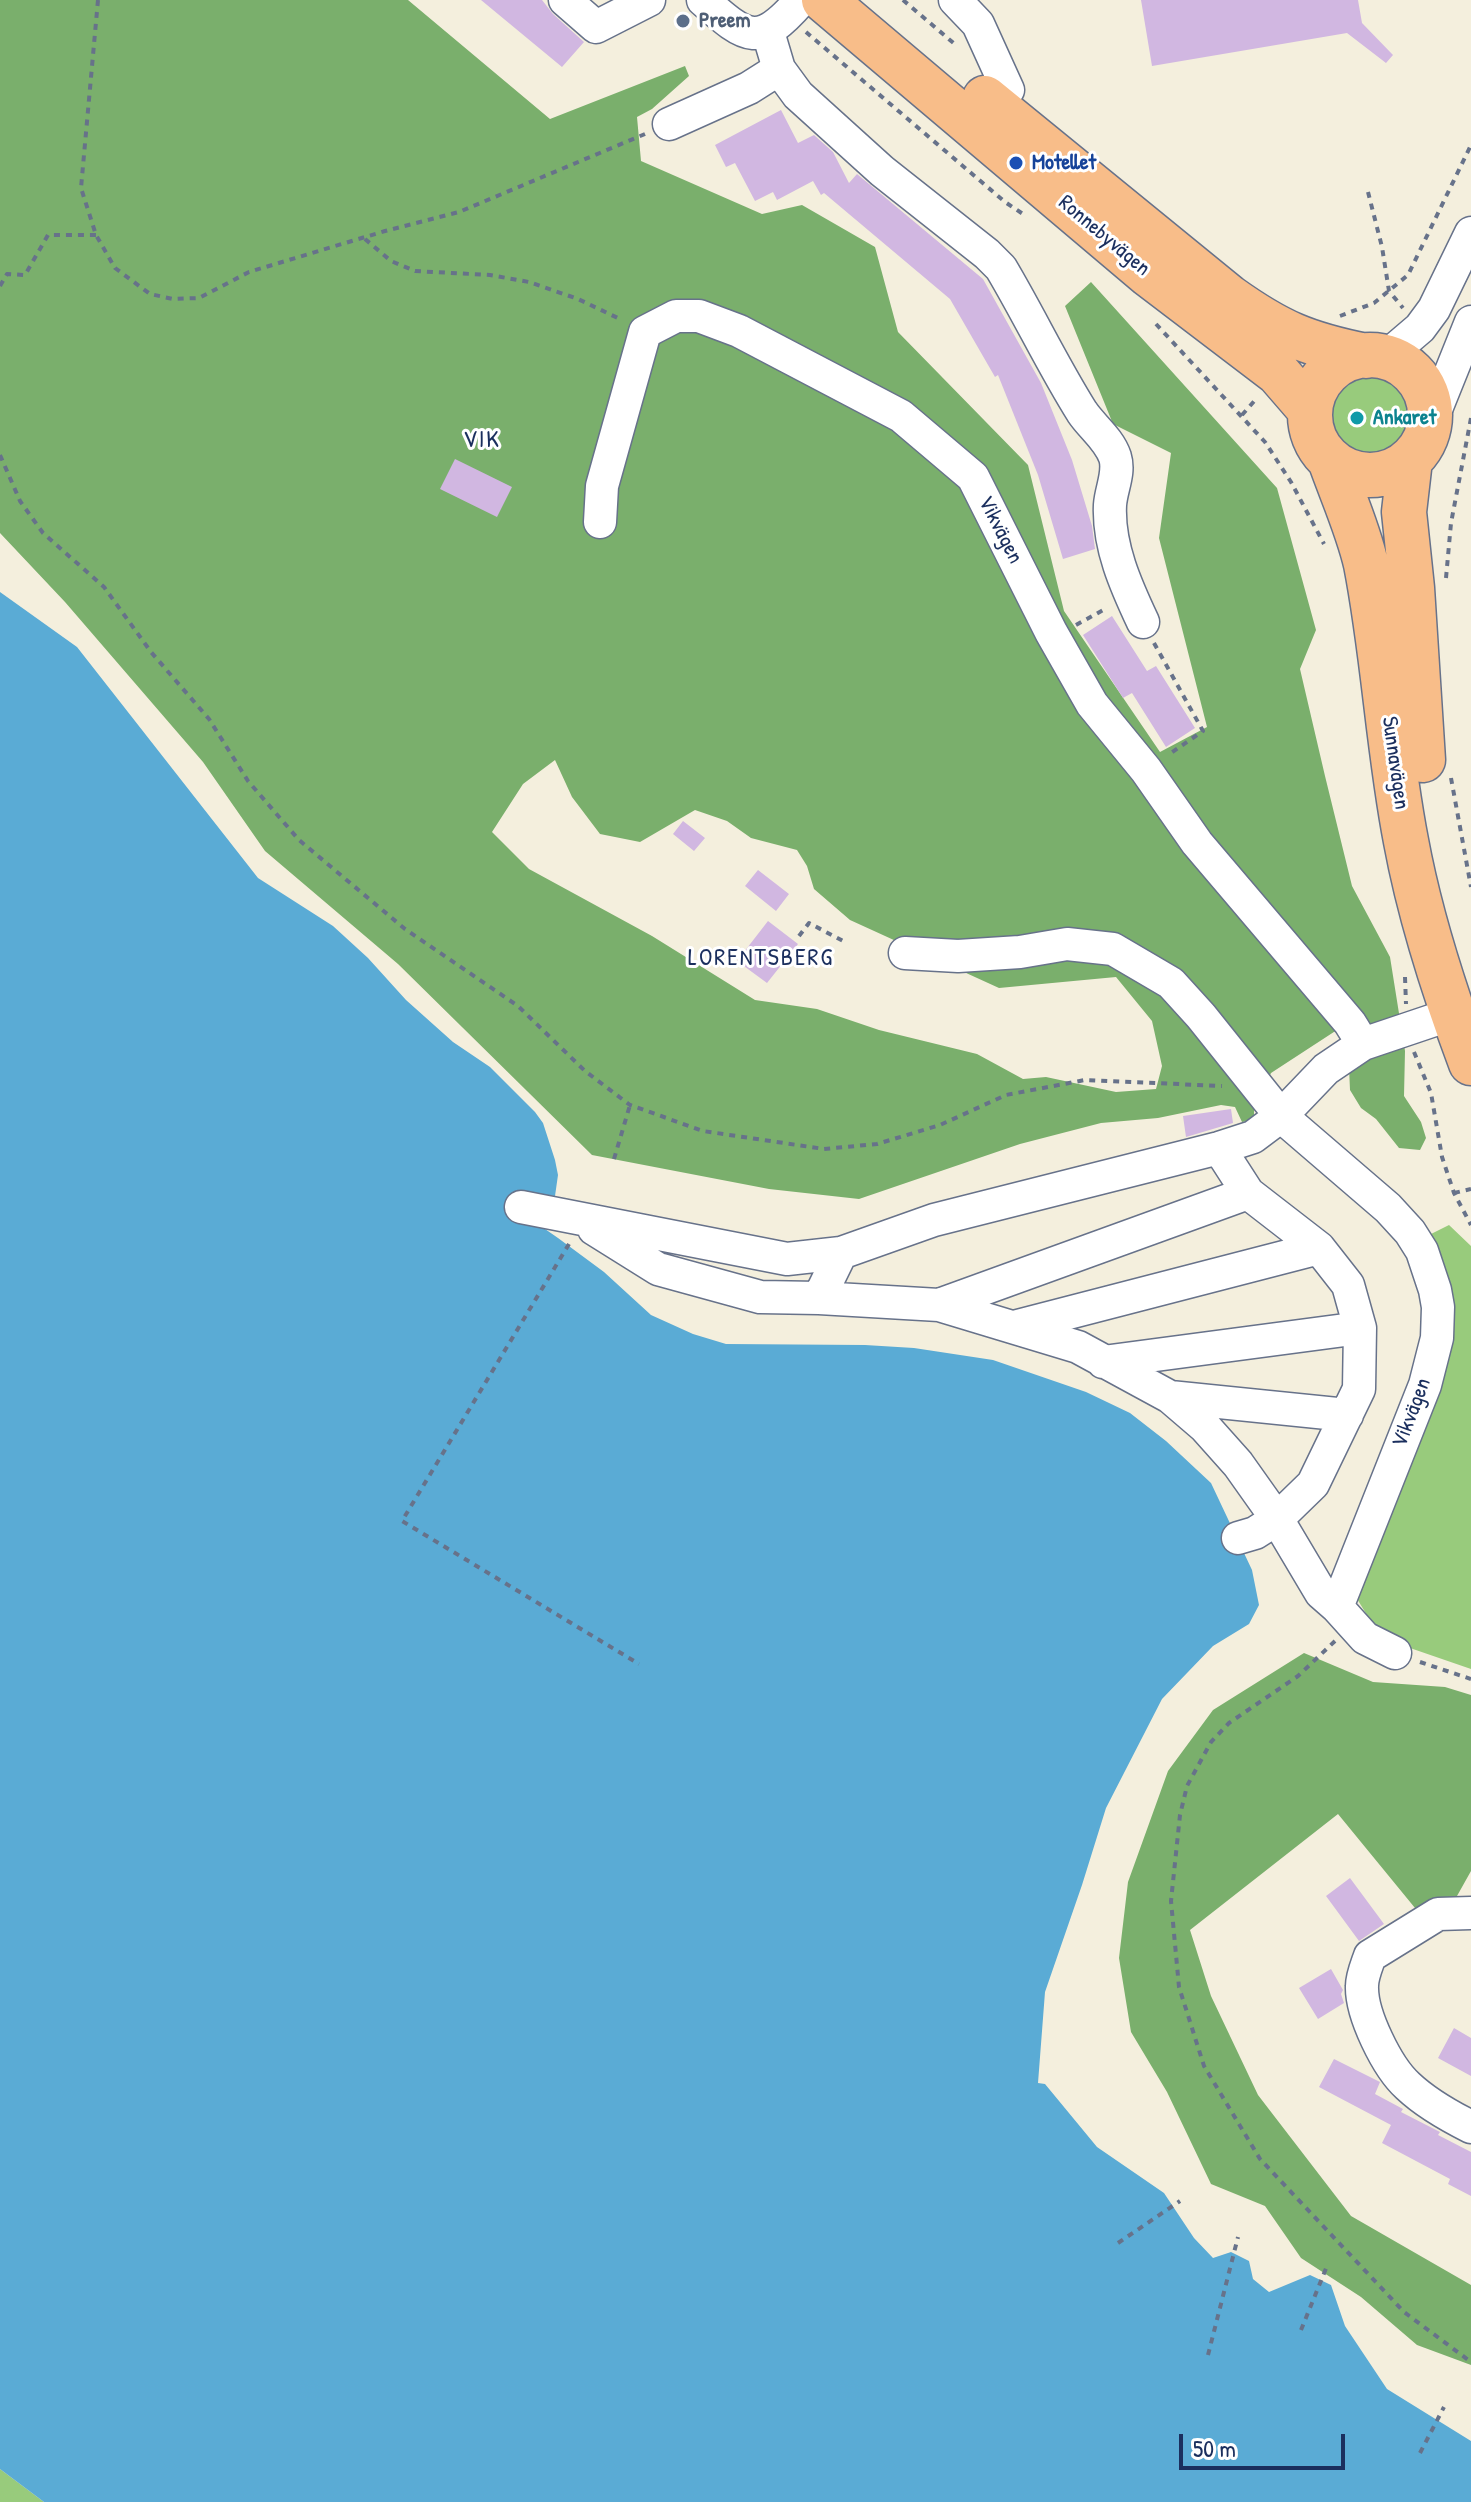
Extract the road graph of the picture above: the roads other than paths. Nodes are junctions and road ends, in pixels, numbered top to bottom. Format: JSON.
{"nodes":[{"id":1,"x":565,"y":0,"type":"edge"},
{"id":2,"x":649,"y":0,"type":"edge"},
{"id":3,"x":703,"y":0,"type":"edge"},
{"id":4,"x":870,"y":0,"type":"edge"},
{"id":5,"x":955,"y":0,"type":"edge"},
{"id":6,"x":795,"y":12,"type":"edge"},
{"id":7,"x":779,"y":69,"type":"junction"},
{"id":8,"x":1008,"y":90,"type":"dead end"},
{"id":9,"x":669,"y":124,"type":"road end"},
{"id":10,"x":1471,"y":233,"type":"edge"},
{"id":11,"x":1471,"y":322,"type":"edge"},
{"id":12,"x":1376,"y":356,"type":"junction"},
{"id":13,"x":1310,"y":410,"type":"junction"},
{"id":14,"x":1437,"y":434,"type":"edge"},
{"id":15,"x":1330,"y":460,"type":"junction"},
{"id":16,"x":600,"y":522,"type":"dead end"},
{"id":17,"x":1143,"y":622,"type":"road end"},
{"id":18,"x":905,"y":953,"type":"dead end"},
{"id":19,"x":1471,"y":972,"type":"edge"},
{"id":20,"x":1452,"y":1014,"type":"junction"},
{"id":21,"x":1363,"y":1044,"type":"junction"},
{"id":22,"x":1471,"y":1063,"type":"edge"},
{"id":23,"x":1281,"y":1116,"type":"junction"},
{"id":24,"x":1219,"y":1148,"type":"junction"},
{"id":25,"x":1248,"y":1193,"type":"junction"},
{"id":26,"x":521,"y":1207,"type":"dead end"},
{"id":27,"x":576,"y":1227,"type":"junction"},
{"id":28,"x":1319,"y":1248,"type":"junction"},
{"id":29,"x":841,"y":1253,"type":"junction"},
{"id":30,"x":819,"y":1298,"type":"junction"},
{"id":31,"x":939,"y":1305,"type":"junction"},
{"id":32,"x":1014,"y":1327,"type":"junction"},
{"id":33,"x":1360,"y":1328,"type":"junction"},
{"id":34,"x":1103,"y":1362,"type":"junction"},
{"id":35,"x":1170,"y":1397,"type":"junction"},
{"id":36,"x":1347,"y":1415,"type":"junction"},
{"id":37,"x":1277,"y":1519,"type":"junction"},
{"id":38,"x":1238,"y":1538,"type":"dead end"},
{"id":39,"x":1344,"y":1616,"type":"junction"},
{"id":40,"x":1395,"y":1653,"type":"road end"},
{"id":41,"x":1471,"y":1913,"type":"edge"},
{"id":42,"x":1471,"y":2127,"type":"edge"}],
"edges":[{"from":1,"to":2,"type":"street"},
{"from":3,"to":6,"type":"street"},
{"from":4,"to":12,"type":"highway","name":"Ronnebyvägen"},
{"from":5,"to":8,"type":"street"},
{"from":6,"to":7,"type":"street"},
{"from":6,"to":13,"type":"highway","name":"Ronnebyvägen"},
{"from":7,"to":9,"type":"street"},
{"from":7,"to":17,"type":"street"},
{"from":10,"to":12,"type":"street"},
{"from":11,"to":14,"type":"street"},
{"from":12,"to":13,"type":"highway"},
{"from":12,"to":14,"type":"highway"},
{"from":13,"to":15,"type":"highway"},
{"from":14,"to":15,"type":"highway"},
{"from":14,"to":19,"type":"highway","name":"Sunnavägen"},
{"from":15,"to":20,"type":"highway","name":"Sunnavägen"},
{"from":16,"to":21,"type":"street","name":"Vikvägen"},
{"from":18,"to":23,"type":"street","name":"Vikvägen"},
{"from":20,"to":21,"type":"street"},
{"from":20,"to":22,"type":"highway","name":"Sunnavägen"},
{"from":21,"to":23,"type":"street"},
{"from":23,"to":24,"type":"street"},
{"from":23,"to":39,"type":"street","name":"Vikvägen"},
{"from":24,"to":25,"type":"street"},
{"from":24,"to":29,"type":"street"},
{"from":25,"to":28,"type":"street"},
{"from":25,"to":31,"type":"street"},
{"from":26,"to":27,"type":"street"},
{"from":27,"to":29,"type":"street"},
{"from":27,"to":30,"type":"street"},
{"from":28,"to":32,"type":"street"},
{"from":28,"to":33,"type":"street"},
{"from":29,"to":30,"type":"street"},
{"from":30,"to":31,"type":"street"},
{"from":31,"to":32,"type":"street"},
{"from":32,"to":34,"type":"street"},
{"from":33,"to":34,"type":"street"},
{"from":33,"to":36,"type":"street"},
{"from":34,"to":35,"type":"street"},
{"from":35,"to":36,"type":"street"},
{"from":35,"to":37,"type":"street"},
{"from":36,"to":37,"type":"street"},
{"from":37,"to":38,"type":"street"},
{"from":37,"to":39,"type":"street"},
{"from":39,"to":40,"type":"street"},
{"from":41,"to":42,"type":"street"}]}
